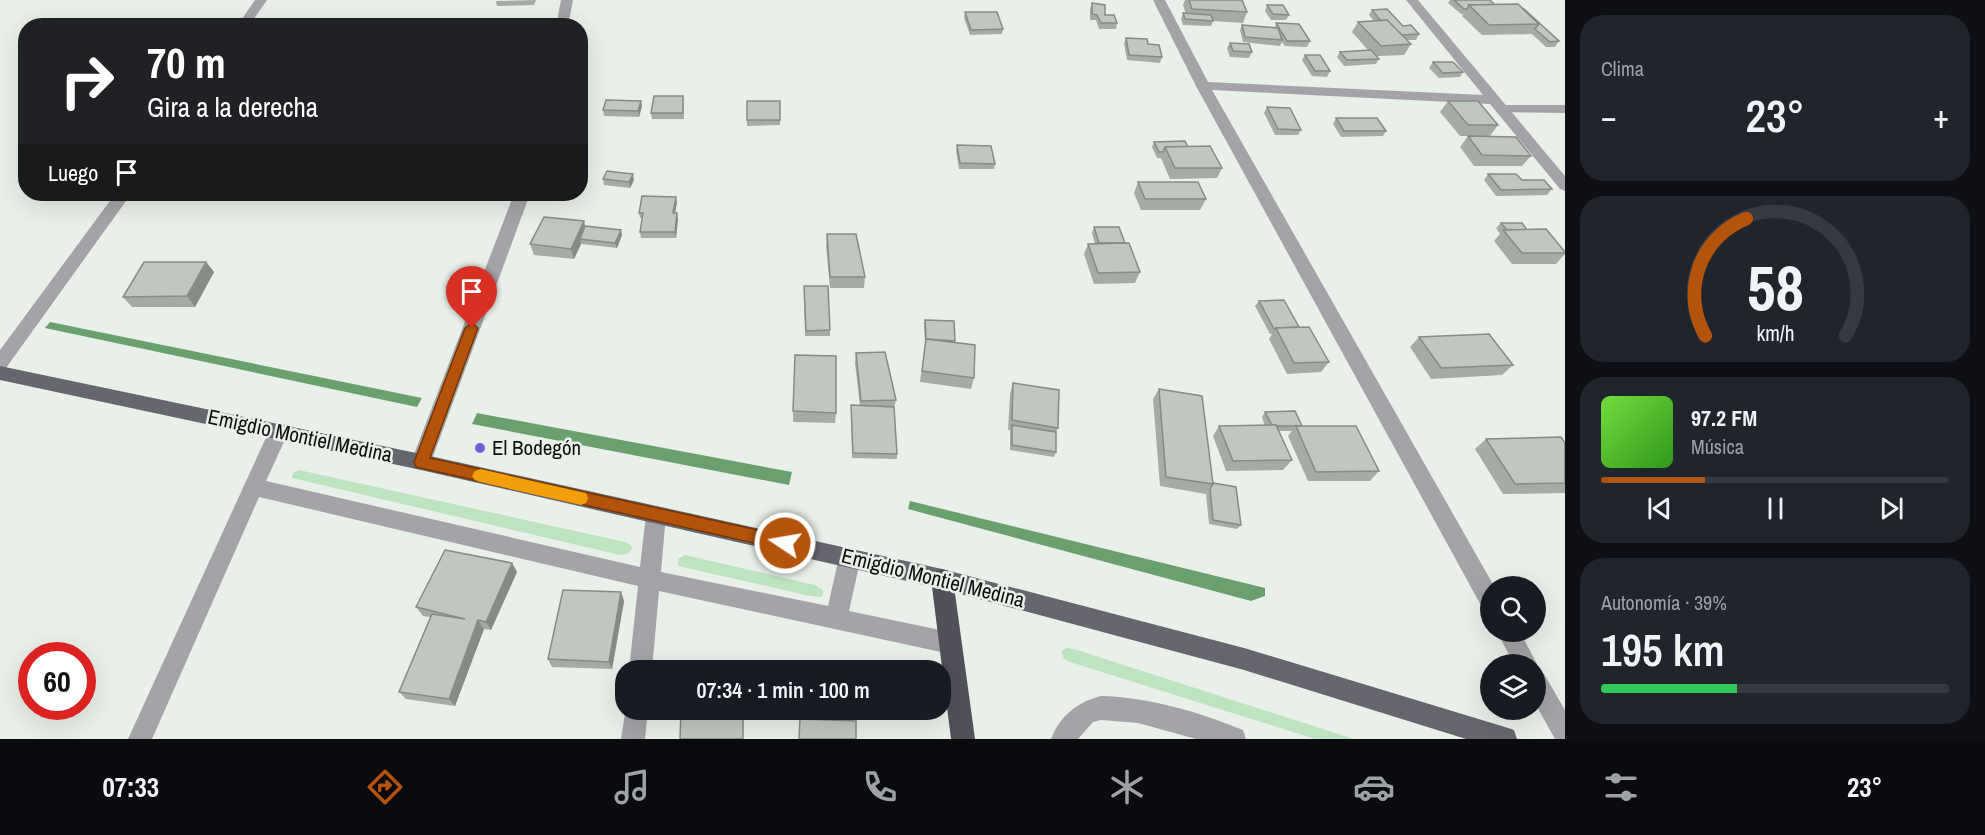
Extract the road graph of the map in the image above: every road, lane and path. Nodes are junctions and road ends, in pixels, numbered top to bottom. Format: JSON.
{"nodes":[{"id":1,"x":261,"y":0,"type":"edge"},
{"id":2,"x":567,"y":0,"type":"edge"},
{"id":3,"x":1159,"y":0,"type":"edge"},
{"id":4,"x":1412,"y":0,"type":"edge"},
{"id":5,"x":249,"y":18,"type":"edge"},
{"id":6,"x":564,"y":18,"type":"edge"},
{"id":7,"x":1203,"y":86,"type":"junction"},
{"id":8,"x":1498,"y":105,"type":"junction"},
{"id":9,"x":1565,"y":109,"type":"edge"},
{"id":10,"x":1565,"y":186,"type":"edge"},
{"id":11,"x":118,"y":201,"type":"edge"},
{"id":12,"x":519,"y":201,"type":"edge"},
{"id":13,"x":0,"y":363,"type":"edge"},
{"id":14,"x":0,"y":373,"type":"edge"},
{"id":15,"x":279,"y":431,"type":"junction"},
{"id":16,"x":422,"y":462,"type":"junction"},
{"id":17,"x":254,"y":487,"type":"junction"},
{"id":18,"x":656,"y":515,"type":"junction"},
{"id":19,"x":850,"y":557,"type":"junction"},
{"id":20,"x":649,"y":579,"type":"junction"},
{"id":21,"x":942,"y":579,"type":"junction"},
{"id":22,"x":1480,"y":582,"type":"edge"},
{"id":23,"x":836,"y":618,"type":"junction"},
{"id":24,"x":950,"y":643,"type":"junction"},
{"id":25,"x":641,"y":660,"type":"edge"},
{"id":26,"x":1546,"y":700,"type":"edge"},
{"id":27,"x":635,"y":720,"type":"edge"},
{"id":28,"x":1565,"y":734,"type":"edge"},
{"id":29,"x":141,"y":739,"type":"edge"},
{"id":30,"x":633,"y":739,"type":"edge"},
{"id":31,"x":963,"y":739,"type":"edge"},
{"id":32,"x":1063,"y":739,"type":"edge"},
{"id":33,"x":1234,"y":739,"type":"edge"},
{"id":34,"x":1505,"y":739,"type":"edge"}],
"edges":[{"from":1,"to":5,"type":"street"},
{"from":2,"to":6,"type":"street"},
{"from":3,"to":7,"type":"street"},
{"from":4,"to":8,"type":"street"},
{"from":7,"to":8,"type":"street"},
{"from":7,"to":22,"type":"street"},
{"from":8,"to":9,"type":"street"},
{"from":8,"to":10,"type":"street"},
{"from":11,"to":13,"type":"street"},
{"from":12,"to":16,"type":"street"},
{"from":14,"to":15,"type":"main road","name":"Emigdio Montiel Medina"},
{"from":15,"to":16,"type":"main road","name":"Emigdio Montiel Medina"},
{"from":15,"to":17,"type":"street"},
{"from":16,"to":18,"type":"main road","name":"Emigdio Montiel Medina"},
{"from":17,"to":20,"type":"street"},
{"from":17,"to":29,"type":"street"},
{"from":18,"to":19,"type":"main road","name":"Emigdio Montiel Medina"},
{"from":18,"to":20,"type":"street"},
{"from":19,"to":21,"type":"main road","name":"Emigdio Montiel Medina"},
{"from":19,"to":23,"type":"street"},
{"from":20,"to":23,"type":"street"},
{"from":20,"to":25,"type":"street"},
{"from":21,"to":24,"type":"highway"},
{"from":21,"to":34,"type":"main road","name":"Emigdio Montiel Medina"},
{"from":23,"to":24,"type":"street"},
{"from":24,"to":31,"type":"highway"},
{"from":26,"to":28,"type":"street"},
{"from":27,"to":30,"type":"street"},
{"from":32,"to":33,"type":"street"}]}
